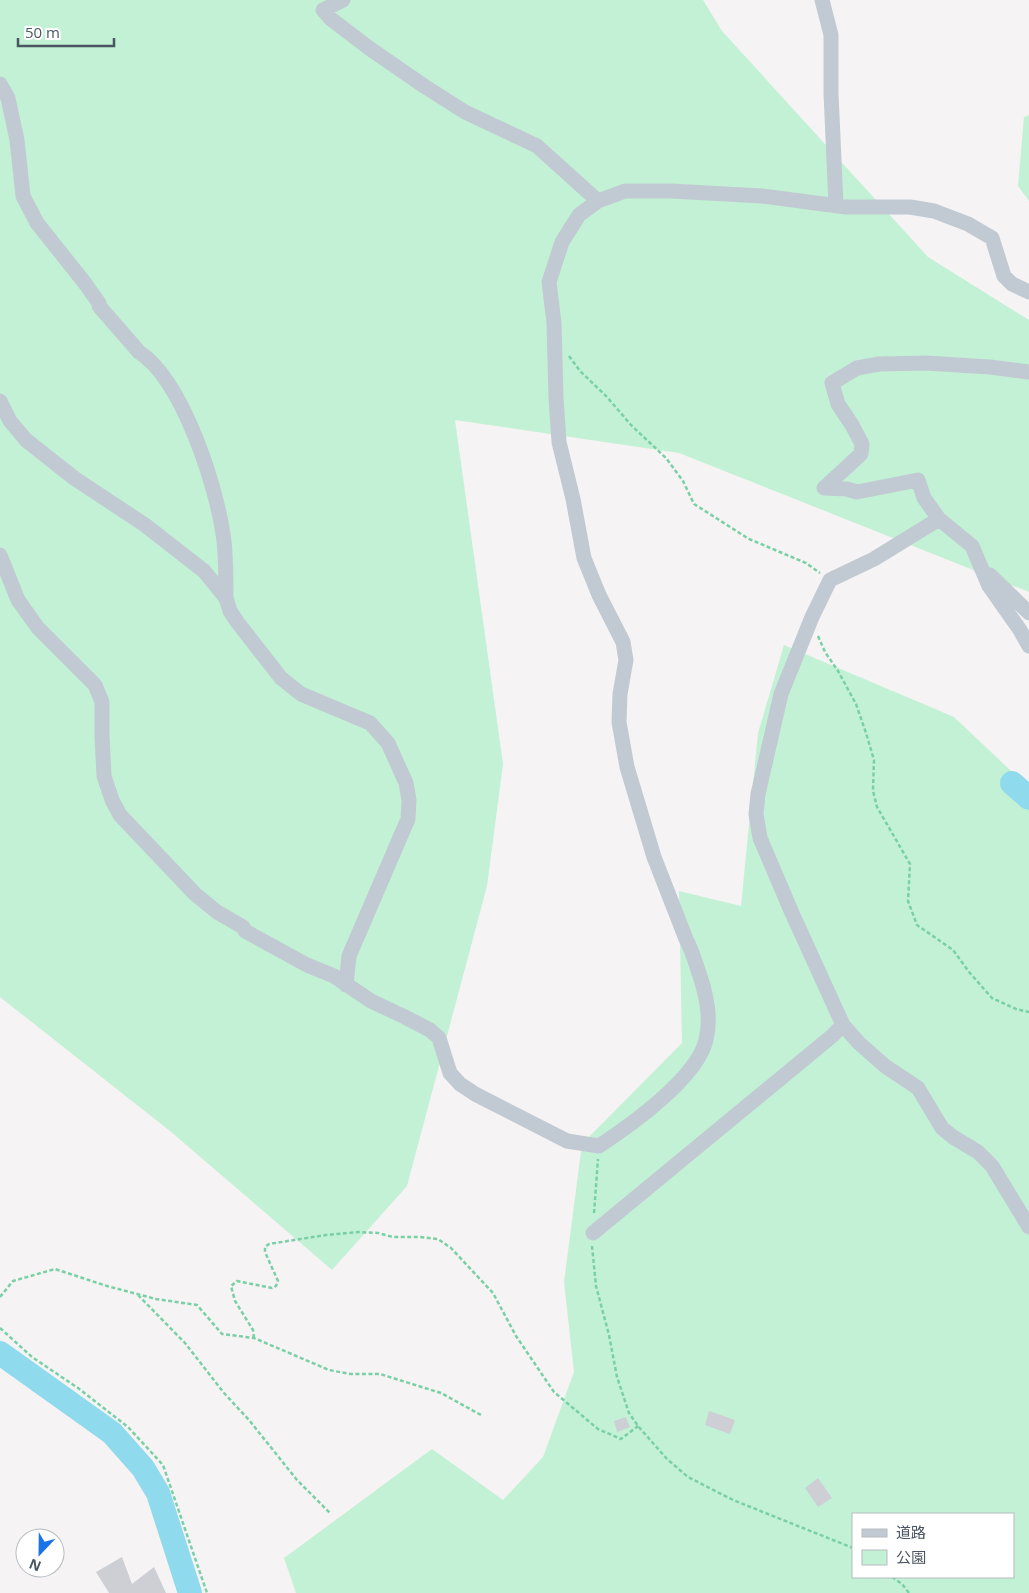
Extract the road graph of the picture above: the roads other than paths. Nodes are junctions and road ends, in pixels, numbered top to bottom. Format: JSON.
{"nodes":[{"id":1,"x":343,"y":0,"type":"edge"},
{"id":2,"x":822,"y":0,"type":"edge"},
{"id":3,"x":0,"y":84,"type":"edge"},
{"id":4,"x":598,"y":201,"type":"junction"},
{"id":5,"x":836,"y":205,"type":"junction"},
{"id":6,"x":1029,"y":292,"type":"edge"},
{"id":7,"x":1029,"y":372,"type":"edge"},
{"id":8,"x":0,"y":401,"type":"edge"},
{"id":9,"x":939,"y":519,"type":"junction"},
{"id":10,"x":0,"y":555,"type":"edge"},
{"id":11,"x":979,"y":563,"type":"junction"},
{"id":12,"x":226,"y":598,"type":"junction"},
{"id":13,"x":1029,"y":613,"type":"edge"},
{"id":14,"x":1029,"y":646,"type":"edge"},
{"id":15,"x":346,"y":985,"type":"junction"},
{"id":16,"x":843,"y":1025,"type":"junction"},
{"id":17,"x":1029,"y":1227,"type":"edge"},
{"id":18,"x":593,"y":1233,"type":"road end"}],
"edges":[{"from":1,"to":4,"type":"street"},
{"from":2,"to":5,"type":"street"},
{"from":3,"to":12,"type":"street"},
{"from":4,"to":5,"type":"street"},
{"from":4,"to":15,"type":"street"},
{"from":5,"to":6,"type":"street"},
{"from":7,"to":9,"type":"street"},
{"from":8,"to":12,"type":"street"},
{"from":9,"to":11,"type":"street"},
{"from":9,"to":16,"type":"street"},
{"from":10,"to":15,"type":"street"},
{"from":11,"to":13,"type":"street"},
{"from":11,"to":14,"type":"street"},
{"from":12,"to":15,"type":"street"},
{"from":16,"to":17,"type":"street"},
{"from":16,"to":18,"type":"street"}]}
